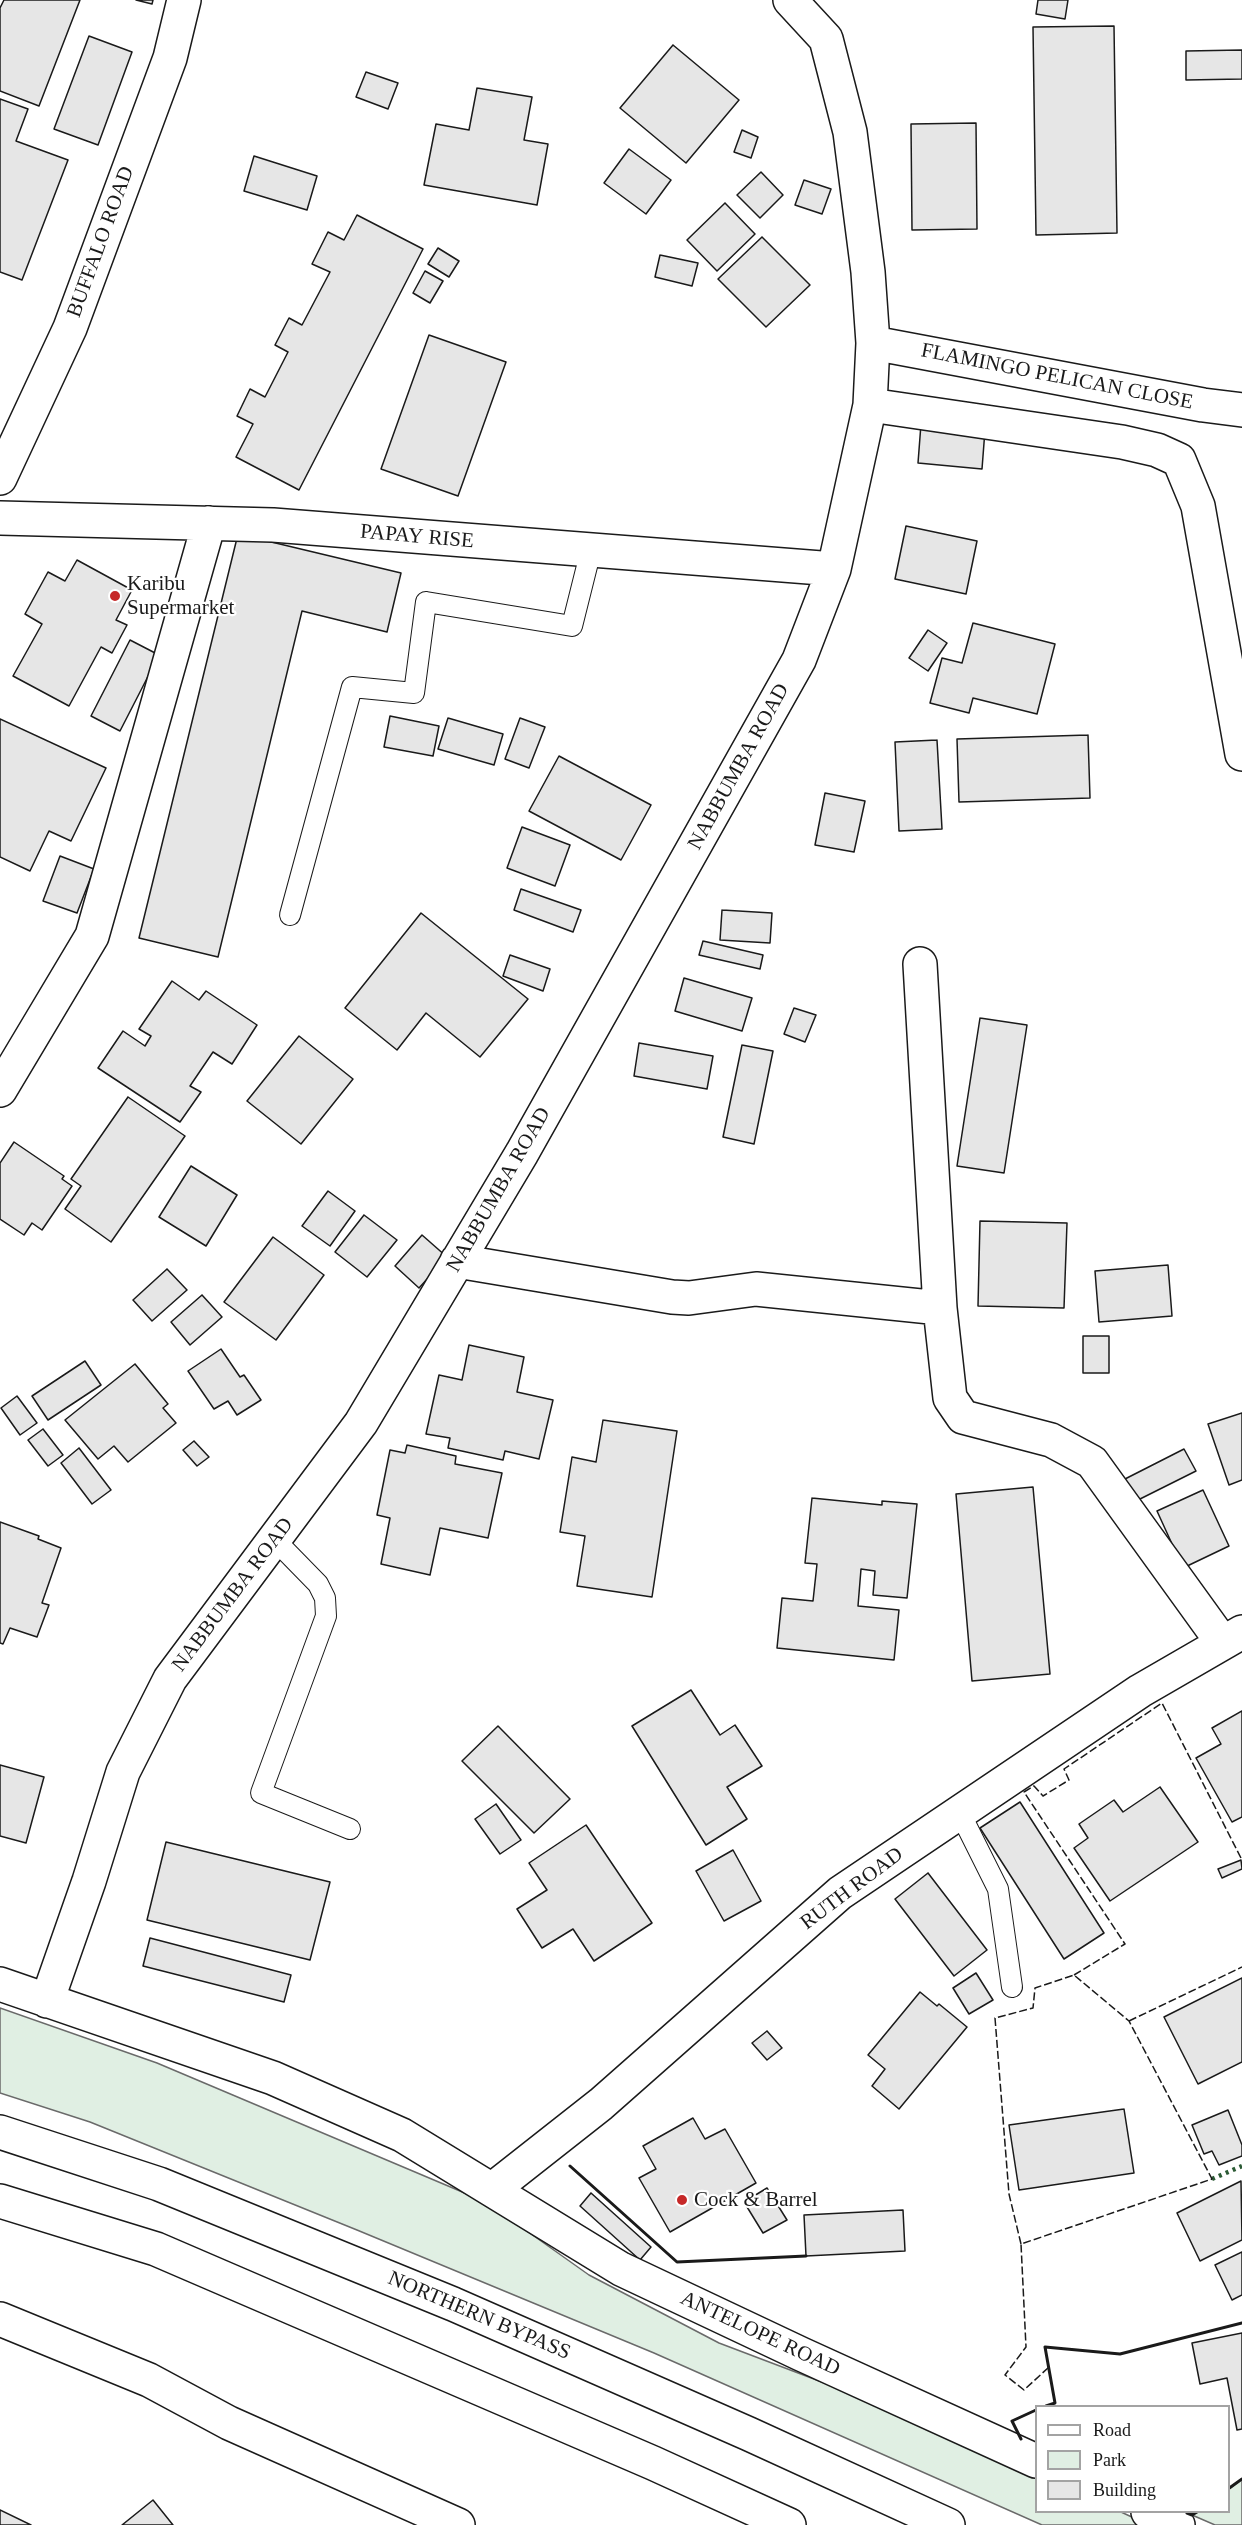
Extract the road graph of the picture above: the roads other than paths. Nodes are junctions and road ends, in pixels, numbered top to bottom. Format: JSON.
{"nodes":[{"id":1,"x":184,"y":0,"type":"edge"},
{"id":2,"x":790,"y":0,"type":"edge"},
{"id":3,"x":873,"y":342,"type":"junction"},
{"id":4,"x":870,"y":405,"type":"junction"},
{"id":5,"x":1242,"y":410,"type":"edge"},
{"id":6,"x":0,"y":478,"type":"edge"},
{"id":7,"x":0,"y":518,"type":"edge"},
{"id":8,"x":209,"y":523,"type":"junction"},
{"id":9,"x":591,"y":550,"type":"junction"},
{"id":10,"x":834,"y":569,"type":"junction"},
{"id":11,"x":1242,"y":754,"type":"edge"},
{"id":12,"x":290,"y":915,"type":"dead end"},
{"id":13,"x":920,"y":964,"type":"dead end"},
{"id":14,"x":0,"y":1090,"type":"edge"},
{"id":15,"x":458,"y":1261,"type":"junction"},
{"id":16,"x":940,"y":1308,"type":"junction"},
{"id":17,"x":275,"y":1540,"type":"junction"},
{"id":18,"x":1232,"y":1637,"type":"edge"},
{"id":19,"x":959,"y":1811,"type":"junction"},
{"id":20,"x":350,"y":1829,"type":"dead end"},
{"id":21,"x":0,"y":1984,"type":"edge"},
{"id":22,"x":1012,"y":1987,"type":"dead end"},
{"id":23,"x":47,"y":2001,"type":"junction"},
{"id":24,"x":0,"y":2132,"type":"edge"},
{"id":25,"x":493,"y":2189,"type":"junction"},
{"id":26,"x":0,"y":2201,"type":"edge"},
{"id":27,"x":0,"y":2319,"type":"edge"},
{"id":28,"x":1035,"y":2461,"type":"edge"},
{"id":29,"x":1152,"y":2513,"type":"edge"},
{"id":30,"x":458,"y":2525,"type":"edge"},
{"id":31,"x":789,"y":2525,"type":"edge"},
{"id":32,"x":948,"y":2525,"type":"edge"},
{"id":33,"x":1178,"y":2525,"type":"edge"}],
"edges":[{"from":1,"to":6,"type":"main road","name":"BUFFALO ROAD"},
{"from":2,"to":3,"type":"main road","name":"NABBUMBA ROAD"},
{"from":3,"to":4,"type":"main road","name":"NABBUMBA ROAD"},
{"from":3,"to":5,"type":"main road","name":"FLAMINGO PELICAN CLOSE"},
{"from":4,"to":10,"type":"main road","name":"NABBUMBA ROAD"},
{"from":4,"to":11,"type":"main road"},
{"from":7,"to":8,"type":"main road","name":"PAPAY RISE"},
{"from":8,"to":9,"type":"main road","name":"PAPAY RISE"},
{"from":8,"to":14,"type":"main road"},
{"from":9,"to":10,"type":"main road","name":"PAPAY RISE"},
{"from":9,"to":12,"type":"lane"},
{"from":10,"to":15,"type":"main road","name":"NABBUMBA ROAD"},
{"from":13,"to":16,"type":"main road"},
{"from":15,"to":16,"type":"main road"},
{"from":15,"to":17,"type":"main road","name":"NABBUMBA ROAD"},
{"from":16,"to":18,"type":"main road"},
{"from":17,"to":20,"type":"lane"},
{"from":17,"to":23,"type":"main road","name":"NABBUMBA ROAD"},
{"from":18,"to":19,"type":"main road","name":"RUTH ROAD"},
{"from":19,"to":22,"type":"lane"},
{"from":19,"to":25,"type":"main road","name":"RUTH ROAD"},
{"from":21,"to":23,"type":"main road","name":"ANTELOPE ROAD"},
{"from":23,"to":25,"type":"main road","name":"ANTELOPE ROAD"},
{"from":24,"to":32,"type":"main road","name":"NORTHERN BYPASS"},
{"from":25,"to":28,"type":"main road","name":"ANTELOPE ROAD"},
{"from":26,"to":31,"type":"main road"},
{"from":27,"to":30,"type":"main road"},
{"from":29,"to":33,"type":"main road"}]}
